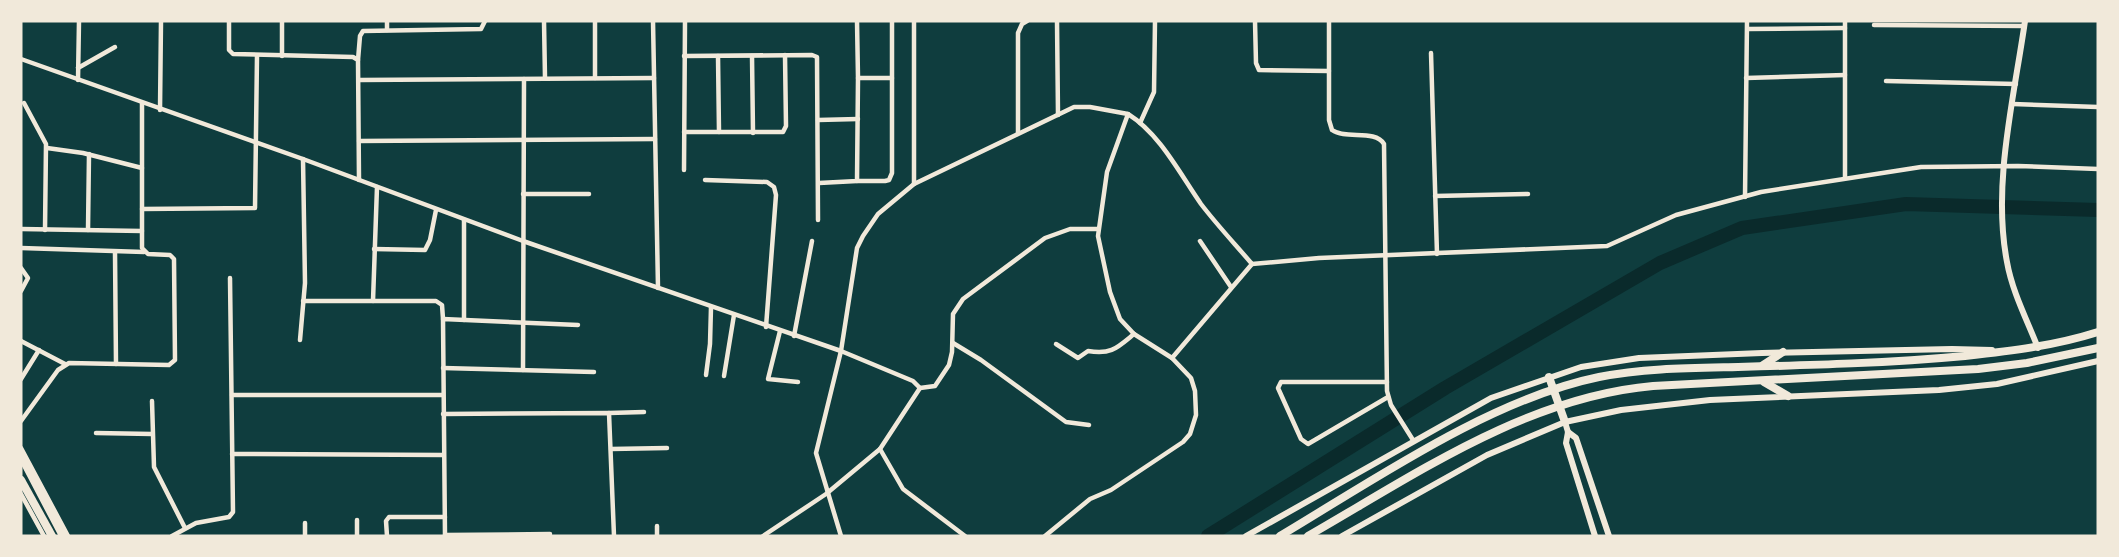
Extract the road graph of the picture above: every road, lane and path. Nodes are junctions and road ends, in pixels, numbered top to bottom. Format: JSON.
{"nodes":[{"id":1,"x":79,"y":21,"type":"edge"},
{"id":2,"x":161,"y":21,"type":"edge"},
{"id":3,"x":229,"y":21,"type":"edge"},
{"id":4,"x":282,"y":21,"type":"edge"},
{"id":5,"x":387,"y":21,"type":"edge"},
{"id":6,"x":485,"y":21,"type":"edge"},
{"id":7,"x":544,"y":21,"type":"edge"},
{"id":8,"x":595,"y":21,"type":"edge"},
{"id":9,"x":653,"y":21,"type":"edge"},
{"id":10,"x":685,"y":21,"type":"edge"},
{"id":11,"x":857,"y":21,"type":"edge"},
{"id":12,"x":892,"y":21,"type":"edge"},
{"id":13,"x":914,"y":21,"type":"edge"},
{"id":14,"x":1027,"y":21,"type":"edge"},
{"id":15,"x":1057,"y":21,"type":"edge"},
{"id":16,"x":1155,"y":21,"type":"edge"},
{"id":17,"x":1255,"y":21,"type":"edge"},
{"id":18,"x":1329,"y":21,"type":"edge"},
{"id":19,"x":1748,"y":21,"type":"edge"},
{"id":20,"x":1845,"y":21,"type":"edge"},
{"id":21,"x":1918,"y":24,"type":"edge"},
{"id":22,"x":2024,"y":24,"type":"edge"},
{"id":23,"x":1874,"y":25,"type":"dead end"},
{"id":24,"x":1748,"y":28,"type":"junction"},
{"id":25,"x":1845,"y":28,"type":"junction"},
{"id":26,"x":387,"y":30,"type":"junction"},
{"id":27,"x":115,"y":47,"type":"dead end"},
{"id":28,"x":1431,"y":53,"type":"dead end"},
{"id":29,"x":785,"y":55,"type":"junction"},
{"id":30,"x":257,"y":56,"type":"junction"},
{"id":31,"x":282,"y":56,"type":"junction"},
{"id":32,"x":684,"y":56,"type":"junction"},
{"id":33,"x":718,"y":56,"type":"junction"},
{"id":34,"x":752,"y":56,"type":"junction"},
{"id":35,"x":21,"y":59,"type":"edge"},
{"id":36,"x":358,"y":60,"type":"junction"},
{"id":37,"x":78,"y":68,"type":"junction"},
{"id":38,"x":1329,"y":71,"type":"junction"},
{"id":39,"x":1845,"y":75,"type":"junction"},
{"id":40,"x":545,"y":78,"type":"junction"},
{"id":41,"x":595,"y":78,"type":"junction"},
{"id":42,"x":654,"y":78,"type":"junction"},
{"id":43,"x":858,"y":78,"type":"junction"},
{"id":44,"x":892,"y":78,"type":"junction"},
{"id":45,"x":1746,"y":78,"type":"junction"},
{"id":46,"x":524,"y":79,"type":"junction"},
{"id":47,"x":78,"y":80,"type":"junction"},
{"id":48,"x":360,"y":80,"type":"junction"},
{"id":49,"x":1886,"y":81,"type":"dead end"},
{"id":50,"x":2016,"y":84,"type":"junction"},
{"id":51,"x":22,"y":101,"type":"edge"},
{"id":52,"x":142,"y":103,"type":"junction"},
{"id":53,"x":2013,"y":104,"type":"junction"},
{"id":54,"x":2098,"y":107,"type":"edge"},
{"id":55,"x":160,"y":110,"type":"junction"},
{"id":56,"x":1128,"y":114,"type":"junction"},
{"id":57,"x":1058,"y":115,"type":"junction"},
{"id":58,"x":858,"y":119,"type":"junction"},
{"id":59,"x":818,"y":120,"type":"junction"},
{"id":60,"x":1140,"y":123,"type":"junction"},
{"id":61,"x":684,"y":132,"type":"junction"},
{"id":62,"x":719,"y":132,"type":"junction"},
{"id":63,"x":753,"y":133,"type":"junction"},
{"id":64,"x":1018,"y":134,"type":"junction"},
{"id":65,"x":523,"y":139,"type":"junction"},
{"id":66,"x":655,"y":139,"type":"junction"},
{"id":67,"x":359,"y":141,"type":"junction"},
{"id":68,"x":258,"y":143,"type":"junction"},
{"id":69,"x":47,"y":148,"type":"junction"},
{"id":70,"x":89,"y":154,"type":"junction"},
{"id":71,"x":303,"y":159,"type":"junction"},
{"id":72,"x":2004,"y":166,"type":"junction"},
{"id":73,"x":142,"y":168,"type":"junction"},
{"id":74,"x":2098,"y":169,"type":"edge"},
{"id":75,"x":684,"y":170,"type":"dead end"},
{"id":76,"x":1845,"y":178,"type":"junction"},
{"id":77,"x":359,"y":180,"type":"junction"},
{"id":78,"x":705,"y":180,"type":"dead end"},
{"id":79,"x":857,"y":181,"type":"junction"},
{"id":80,"x":819,"y":183,"type":"junction"},
{"id":81,"x":914,"y":184,"type":"junction"},
{"id":82,"x":377,"y":187,"type":"junction"},
{"id":83,"x":523,"y":194,"type":"junction"},
{"id":84,"x":589,"y":194,"type":"dead end"},
{"id":85,"x":1528,"y":194,"type":"dead end"},
{"id":86,"x":1435,"y":196,"type":"junction"},
{"id":87,"x":1745,"y":197,"type":"junction"},
{"id":88,"x":142,"y":209,"type":"junction"},
{"id":89,"x":436,"y":210,"type":"junction"},
{"id":90,"x":464,"y":220,"type":"junction"},
{"id":91,"x":818,"y":220,"type":"dead end"},
{"id":92,"x":21,"y":229,"type":"edge"},
{"id":93,"x":1098,"y":229,"type":"junction"},
{"id":94,"x":45,"y":230,"type":"junction"},
{"id":95,"x":88,"y":230,"type":"junction"},
{"id":96,"x":142,"y":231,"type":"junction"},
{"id":97,"x":812,"y":240,"type":"dead end"},
{"id":98,"x":1200,"y":240,"type":"dead end"},
{"id":99,"x":523,"y":241,"type":"junction"},
{"id":100,"x":21,"y":248,"type":"edge"},
{"id":101,"x":374,"y":249,"type":"junction"},
{"id":102,"x":115,"y":252,"type":"junction"},
{"id":103,"x":145,"y":252,"type":"junction"},
{"id":104,"x":1437,"y":254,"type":"junction"},
{"id":105,"x":1387,"y":256,"type":"junction"},
{"id":106,"x":1252,"y":264,"type":"junction"},
{"id":107,"x":21,"y":268,"type":"edge"},
{"id":108,"x":230,"y":278,"type":"dead end"},
{"id":109,"x":1231,"y":287,"type":"junction"},
{"id":110,"x":658,"y":288,"type":"junction"},
{"id":111,"x":21,"y":291,"type":"edge"},
{"id":112,"x":303,"y":301,"type":"junction"},
{"id":113,"x":373,"y":301,"type":"junction"},
{"id":114,"x":711,"y":307,"type":"junction"},
{"id":115,"x":734,"y":315,"type":"junction"},
{"id":116,"x":443,"y":319,"type":"junction"},
{"id":117,"x":464,"y":320,"type":"junction"},
{"id":118,"x":524,"y":323,"type":"junction"},
{"id":119,"x":578,"y":325,"type":"dead end"},
{"id":120,"x":766,"y":327,"type":"junction"},
{"id":121,"x":780,"y":331,"type":"junction"},
{"id":122,"x":2098,"y":332,"type":"edge"},
{"id":123,"x":1134,"y":334,"type":"junction"},
{"id":124,"x":794,"y":336,"type":"junction"},
{"id":125,"x":300,"y":340,"type":"dead end"},
{"id":126,"x":21,"y":341,"type":"edge"},
{"id":127,"x":953,"y":343,"type":"junction"},
{"id":128,"x":1056,"y":344,"type":"dead end"},
{"id":129,"x":2038,"y":348,"type":"junction"},
{"id":130,"x":2098,"y":348,"type":"edge"},
{"id":131,"x":39,"y":350,"type":"junction"},
{"id":132,"x":841,"y":351,"type":"junction"},
{"id":133,"x":2010,"y":351,"type":"junction"},
{"id":134,"x":1783,"y":352,"type":"junction"},
{"id":135,"x":1172,"y":358,"type":"junction"},
{"id":136,"x":2098,"y":361,"type":"edge"},
{"id":137,"x":65,"y":364,"type":"junction"},
{"id":138,"x":116,"y":364,"type":"junction"},
{"id":139,"x":1761,"y":366,"type":"junction"},
{"id":140,"x":443,"y":368,"type":"junction"},
{"id":141,"x":523,"y":370,"type":"junction"},
{"id":142,"x":594,"y":372,"type":"dead end"},
{"id":143,"x":706,"y":375,"type":"dead end"},
{"id":144,"x":724,"y":376,"type":"dead end"},
{"id":145,"x":1549,"y":377,"type":"junction"},
{"id":146,"x":21,"y":380,"type":"edge"},
{"id":147,"x":1763,"y":381,"type":"junction"},
{"id":148,"x":798,"y":382,"type":"dead end"},
{"id":149,"x":1387,"y":382,"type":"junction"},
{"id":150,"x":920,"y":388,"type":"junction"},
{"id":151,"x":232,"y":395,"type":"junction"},
{"id":152,"x":442,"y":395,"type":"junction"},
{"id":153,"x":1788,"y":396,"type":"junction"},
{"id":154,"x":1388,"y":397,"type":"junction"},
{"id":155,"x":152,"y":401,"type":"dead end"},
{"id":156,"x":644,"y":412,"type":"dead end"},
{"id":157,"x":609,"y":413,"type":"junction"},
{"id":158,"x":443,"y":414,"type":"junction"},
{"id":159,"x":21,"y":421,"type":"edge"},
{"id":160,"x":1564,"y":422,"type":"junction"},
{"id":161,"x":1089,"y":425,"type":"dead end"},
{"id":162,"x":1568,"y":432,"type":"junction"},
{"id":163,"x":96,"y":433,"type":"dead end"},
{"id":164,"x":152,"y":434,"type":"junction"},
{"id":165,"x":1413,"y":440,"type":"junction"},
{"id":166,"x":21,"y":448,"type":"edge"},
{"id":167,"x":668,"y":448,"type":"dead end"},
{"id":168,"x":611,"y":449,"type":"junction"},
{"id":169,"x":880,"y":449,"type":"junction"},
{"id":170,"x":232,"y":454,"type":"junction"},
{"id":171,"x":443,"y":455,"type":"junction"},
{"id":172,"x":21,"y":456,"type":"edge"},
{"id":173,"x":21,"y":480,"type":"edge"},
{"id":174,"x":22,"y":491,"type":"edge"},
{"id":175,"x":826,"y":494,"type":"junction"},
{"id":176,"x":445,"y":517,"type":"junction"},
{"id":177,"x":357,"y":520,"type":"dead end"},
{"id":178,"x":305,"y":523,"type":"dead end"},
{"id":179,"x":657,"y":526,"type":"dead end"},
{"id":180,"x":185,"y":528,"type":"junction"},
{"id":181,"x":550,"y":534,"type":"dead end"},
{"id":182,"x":44,"y":536,"type":"edge"},
{"id":183,"x":52,"y":536,"type":"edge"},
{"id":184,"x":63,"y":536,"type":"edge"},
{"id":185,"x":68,"y":536,"type":"edge"},
{"id":186,"x":172,"y":536,"type":"edge"},
{"id":187,"x":305,"y":536,"type":"edge"},
{"id":188,"x":357,"y":536,"type":"edge"},
{"id":189,"x":387,"y":536,"type":"edge"},
{"id":190,"x":445,"y":536,"type":"edge"},
{"id":191,"x":614,"y":536,"type":"edge"},
{"id":192,"x":657,"y":536,"type":"edge"},
{"id":193,"x":763,"y":536,"type":"edge"},
{"id":194,"x":841,"y":536,"type":"edge"},
{"id":195,"x":965,"y":536,"type":"edge"},
{"id":196,"x":1045,"y":536,"type":"edge"},
{"id":197,"x":1246,"y":536,"type":"edge"},
{"id":198,"x":1280,"y":536,"type":"edge"},
{"id":199,"x":1308,"y":536,"type":"edge"},
{"id":200,"x":1341,"y":536,"type":"edge"},
{"id":201,"x":1595,"y":536,"type":"edge"},
{"id":202,"x":1609,"y":536,"type":"edge"}],
"edges":[{"from":1,"to":37,"type":"street"},
{"from":2,"to":55,"type":"street"},
{"from":3,"to":30,"type":"street"},
{"from":4,"to":31,"type":"street"},
{"from":5,"to":26,"type":"street"},
{"from":6,"to":26,"type":"street"},
{"from":7,"to":40,"type":"street"},
{"from":8,"to":41,"type":"street"},
{"from":9,"to":42,"type":"street"},
{"from":10,"to":32,"type":"street"},
{"from":11,"to":43,"type":"street"},
{"from":12,"to":44,"type":"street"},
{"from":13,"to":81,"type":"street"},
{"from":14,"to":64,"type":"street"},
{"from":15,"to":57,"type":"street"},
{"from":16,"to":60,"type":"street"},
{"from":17,"to":38,"type":"street"},
{"from":18,"to":38,"type":"street"},
{"from":19,"to":24,"type":"street"},
{"from":20,"to":25,"type":"street"},
{"from":21,"to":22,"type":"street"},
{"from":21,"to":23,"type":"street"},
{"from":22,"to":50,"type":"street"},
{"from":24,"to":25,"type":"street"},
{"from":24,"to":45,"type":"street"},
{"from":25,"to":39,"type":"street"},
{"from":26,"to":36,"type":"street"},
{"from":27,"to":37,"type":"street"},
{"from":28,"to":86,"type":"street"},
{"from":29,"to":34,"type":"street"},
{"from":29,"to":59,"type":"street"},
{"from":29,"to":63,"type":"street"},
{"from":30,"to":31,"type":"street"},
{"from":30,"to":68,"type":"street"},
{"from":31,"to":36,"type":"street"},
{"from":32,"to":33,"type":"street"},
{"from":32,"to":61,"type":"street"},
{"from":33,"to":34,"type":"street"},
{"from":33,"to":62,"type":"street"},
{"from":34,"to":63,"type":"street"},
{"from":35,"to":47,"type":"street"},
{"from":36,"to":48,"type":"street"},
{"from":37,"to":47,"type":"street"},
{"from":38,"to":105,"type":"street"},
{"from":39,"to":45,"type":"street"},
{"from":39,"to":76,"type":"street"},
{"from":40,"to":41,"type":"street"},
{"from":40,"to":46,"type":"street"},
{"from":41,"to":42,"type":"street"},
{"from":42,"to":66,"type":"street"},
{"from":43,"to":44,"type":"street"},
{"from":43,"to":58,"type":"street"},
{"from":44,"to":79,"type":"street"},
{"from":45,"to":87,"type":"street"},
{"from":46,"to":48,"type":"street"},
{"from":46,"to":65,"type":"street"},
{"from":47,"to":52,"type":"street"},
{"from":48,"to":67,"type":"street"},
{"from":49,"to":50,"type":"street"},
{"from":50,"to":53,"type":"street"},
{"from":51,"to":69,"type":"street"},
{"from":52,"to":55,"type":"street"},
{"from":52,"to":73,"type":"street"},
{"from":53,"to":54,"type":"street"},
{"from":53,"to":72,"type":"street"},
{"from":55,"to":68,"type":"street"},
{"from":56,"to":57,"type":"street"},
{"from":56,"to":60,"type":"street"},
{"from":56,"to":93,"type":"street"},
{"from":57,"to":64,"type":"street"},
{"from":58,"to":59,"type":"street"},
{"from":58,"to":79,"type":"street"},
{"from":59,"to":80,"type":"street"},
{"from":60,"to":106,"type":"street"},
{"from":61,"to":62,"type":"street"},
{"from":61,"to":75,"type":"street"},
{"from":62,"to":63,"type":"street"},
{"from":64,"to":81,"type":"street"},
{"from":65,"to":66,"type":"street"},
{"from":65,"to":67,"type":"street"},
{"from":65,"to":83,"type":"street"},
{"from":66,"to":110,"type":"street"},
{"from":67,"to":77,"type":"street"},
{"from":68,"to":71,"type":"street"},
{"from":68,"to":88,"type":"street"},
{"from":69,"to":70,"type":"street"},
{"from":69,"to":94,"type":"street"},
{"from":70,"to":73,"type":"street"},
{"from":70,"to":95,"type":"street"},
{"from":71,"to":77,"type":"street"},
{"from":71,"to":112,"type":"street"},
{"from":72,"to":74,"type":"street"},
{"from":72,"to":76,"type":"street"},
{"from":72,"to":129,"type":"street"},
{"from":73,"to":88,"type":"street"},
{"from":76,"to":87,"type":"street"},
{"from":77,"to":82,"type":"street"},
{"from":78,"to":120,"type":"street"},
{"from":79,"to":80,"type":"street"},
{"from":80,"to":91,"type":"street"},
{"from":81,"to":132,"type":"street"},
{"from":82,"to":89,"type":"street"},
{"from":82,"to":101,"type":"street"},
{"from":83,"to":84,"type":"street"},
{"from":83,"to":99,"type":"street"},
{"from":85,"to":86,"type":"street"},
{"from":86,"to":104,"type":"street"},
{"from":87,"to":104,"type":"street"},
{"from":88,"to":96,"type":"street"},
{"from":89,"to":90,"type":"street"},
{"from":89,"to":101,"type":"street"},
{"from":90,"to":99,"type":"street"},
{"from":90,"to":117,"type":"street"},
{"from":92,"to":94,"type":"street"},
{"from":93,"to":123,"type":"street"},
{"from":93,"to":127,"type":"street"},
{"from":94,"to":95,"type":"street"},
{"from":95,"to":96,"type":"street"},
{"from":96,"to":103,"type":"street"},
{"from":97,"to":124,"type":"street"},
{"from":98,"to":109,"type":"street"},
{"from":99,"to":110,"type":"street"},
{"from":99,"to":118,"type":"street"},
{"from":100,"to":102,"type":"street"},
{"from":101,"to":113,"type":"street"},
{"from":102,"to":103,"type":"street"},
{"from":102,"to":138,"type":"street"},
{"from":103,"to":138,"type":"street"},
{"from":104,"to":105,"type":"street"},
{"from":105,"to":106,"type":"street"},
{"from":105,"to":149,"type":"street"},
{"from":106,"to":109,"type":"street"},
{"from":107,"to":111,"type":"street"},
{"from":108,"to":151,"type":"street"},
{"from":109,"to":135,"type":"street"},
{"from":110,"to":114,"type":"street"},
{"from":112,"to":113,"type":"street"},
{"from":112,"to":125,"type":"street"},
{"from":113,"to":116,"type":"street"},
{"from":114,"to":115,"type":"street"},
{"from":114,"to":143,"type":"street"},
{"from":115,"to":120,"type":"street"},
{"from":115,"to":144,"type":"street"},
{"from":116,"to":117,"type":"street"},
{"from":116,"to":140,"type":"street"},
{"from":117,"to":118,"type":"street"},
{"from":118,"to":119,"type":"street"},
{"from":118,"to":141,"type":"street"},
{"from":120,"to":121,"type":"street"},
{"from":121,"to":124,"type":"street"},
{"from":121,"to":148,"type":"street"},
{"from":122,"to":129,"type":"highway"},
{"from":123,"to":128,"type":"street"},
{"from":123,"to":135,"type":"street"},
{"from":124,"to":132,"type":"street"},
{"from":126,"to":131,"type":"street"},
{"from":127,"to":150,"type":"street"},
{"from":127,"to":161,"type":"street"},
{"from":129,"to":133,"type":"highway"},
{"from":130,"to":147,"type":"highway"},
{"from":131,"to":137,"type":"street"},
{"from":131,"to":146,"type":"street"},
{"from":132,"to":150,"type":"street"},
{"from":132,"to":175,"type":"street"},
{"from":133,"to":134,"type":"street"},
{"from":133,"to":139,"type":"highway"},
{"from":134,"to":139,"type":"highway"},
{"from":134,"to":145,"type":"street"},
{"from":135,"to":196,"type":"street"},
{"from":136,"to":153,"type":"street"},
{"from":137,"to":138,"type":"street"},
{"from":137,"to":159,"type":"street"},
{"from":139,"to":198,"type":"highway"},
{"from":140,"to":141,"type":"street"},
{"from":140,"to":152,"type":"street"},
{"from":141,"to":142,"type":"street"},
{"from":145,"to":160,"type":"highway"},
{"from":145,"to":165,"type":"street"},
{"from":147,"to":153,"type":"highway"},
{"from":147,"to":199,"type":"highway"},
{"from":149,"to":154,"type":"street"},
{"from":149,"to":154,"type":"street"},
{"from":150,"to":169,"type":"street"},
{"from":151,"to":152,"type":"street"},
{"from":151,"to":170,"type":"street"},
{"from":152,"to":158,"type":"street"},
{"from":153,"to":160,"type":"street"},
{"from":154,"to":165,"type":"street"},
{"from":155,"to":164,"type":"street"},
{"from":156,"to":157,"type":"street"},
{"from":157,"to":158,"type":"street"},
{"from":157,"to":168,"type":"street"},
{"from":158,"to":171,"type":"street"},
{"from":160,"to":162,"type":"street"},
{"from":160,"to":200,"type":"street"},
{"from":162,"to":201,"type":"street"},
{"from":162,"to":202,"type":"street"},
{"from":163,"to":164,"type":"street"},
{"from":164,"to":180,"type":"street"},
{"from":165,"to":197,"type":"street"},
{"from":166,"to":185,"type":"street"},
{"from":167,"to":168,"type":"street"},
{"from":168,"to":191,"type":"street"},
{"from":169,"to":175,"type":"street"},
{"from":169,"to":195,"type":"street"},
{"from":170,"to":171,"type":"street"},
{"from":170,"to":180,"type":"street"},
{"from":171,"to":176,"type":"street"},
{"from":172,"to":184,"type":"highway"},
{"from":173,"to":174,"type":"highway"},
{"from":174,"to":182,"type":"street"},
{"from":174,"to":183,"type":"highway"},
{"from":175,"to":193,"type":"street"},
{"from":175,"to":194,"type":"street"},
{"from":176,"to":189,"type":"street"},
{"from":176,"to":190,"type":"street"},
{"from":177,"to":188,"type":"street"},
{"from":178,"to":187,"type":"street"},
{"from":179,"to":192,"type":"street"},
{"from":180,"to":186,"type":"street"},
{"from":181,"to":190,"type":"street"}]}
